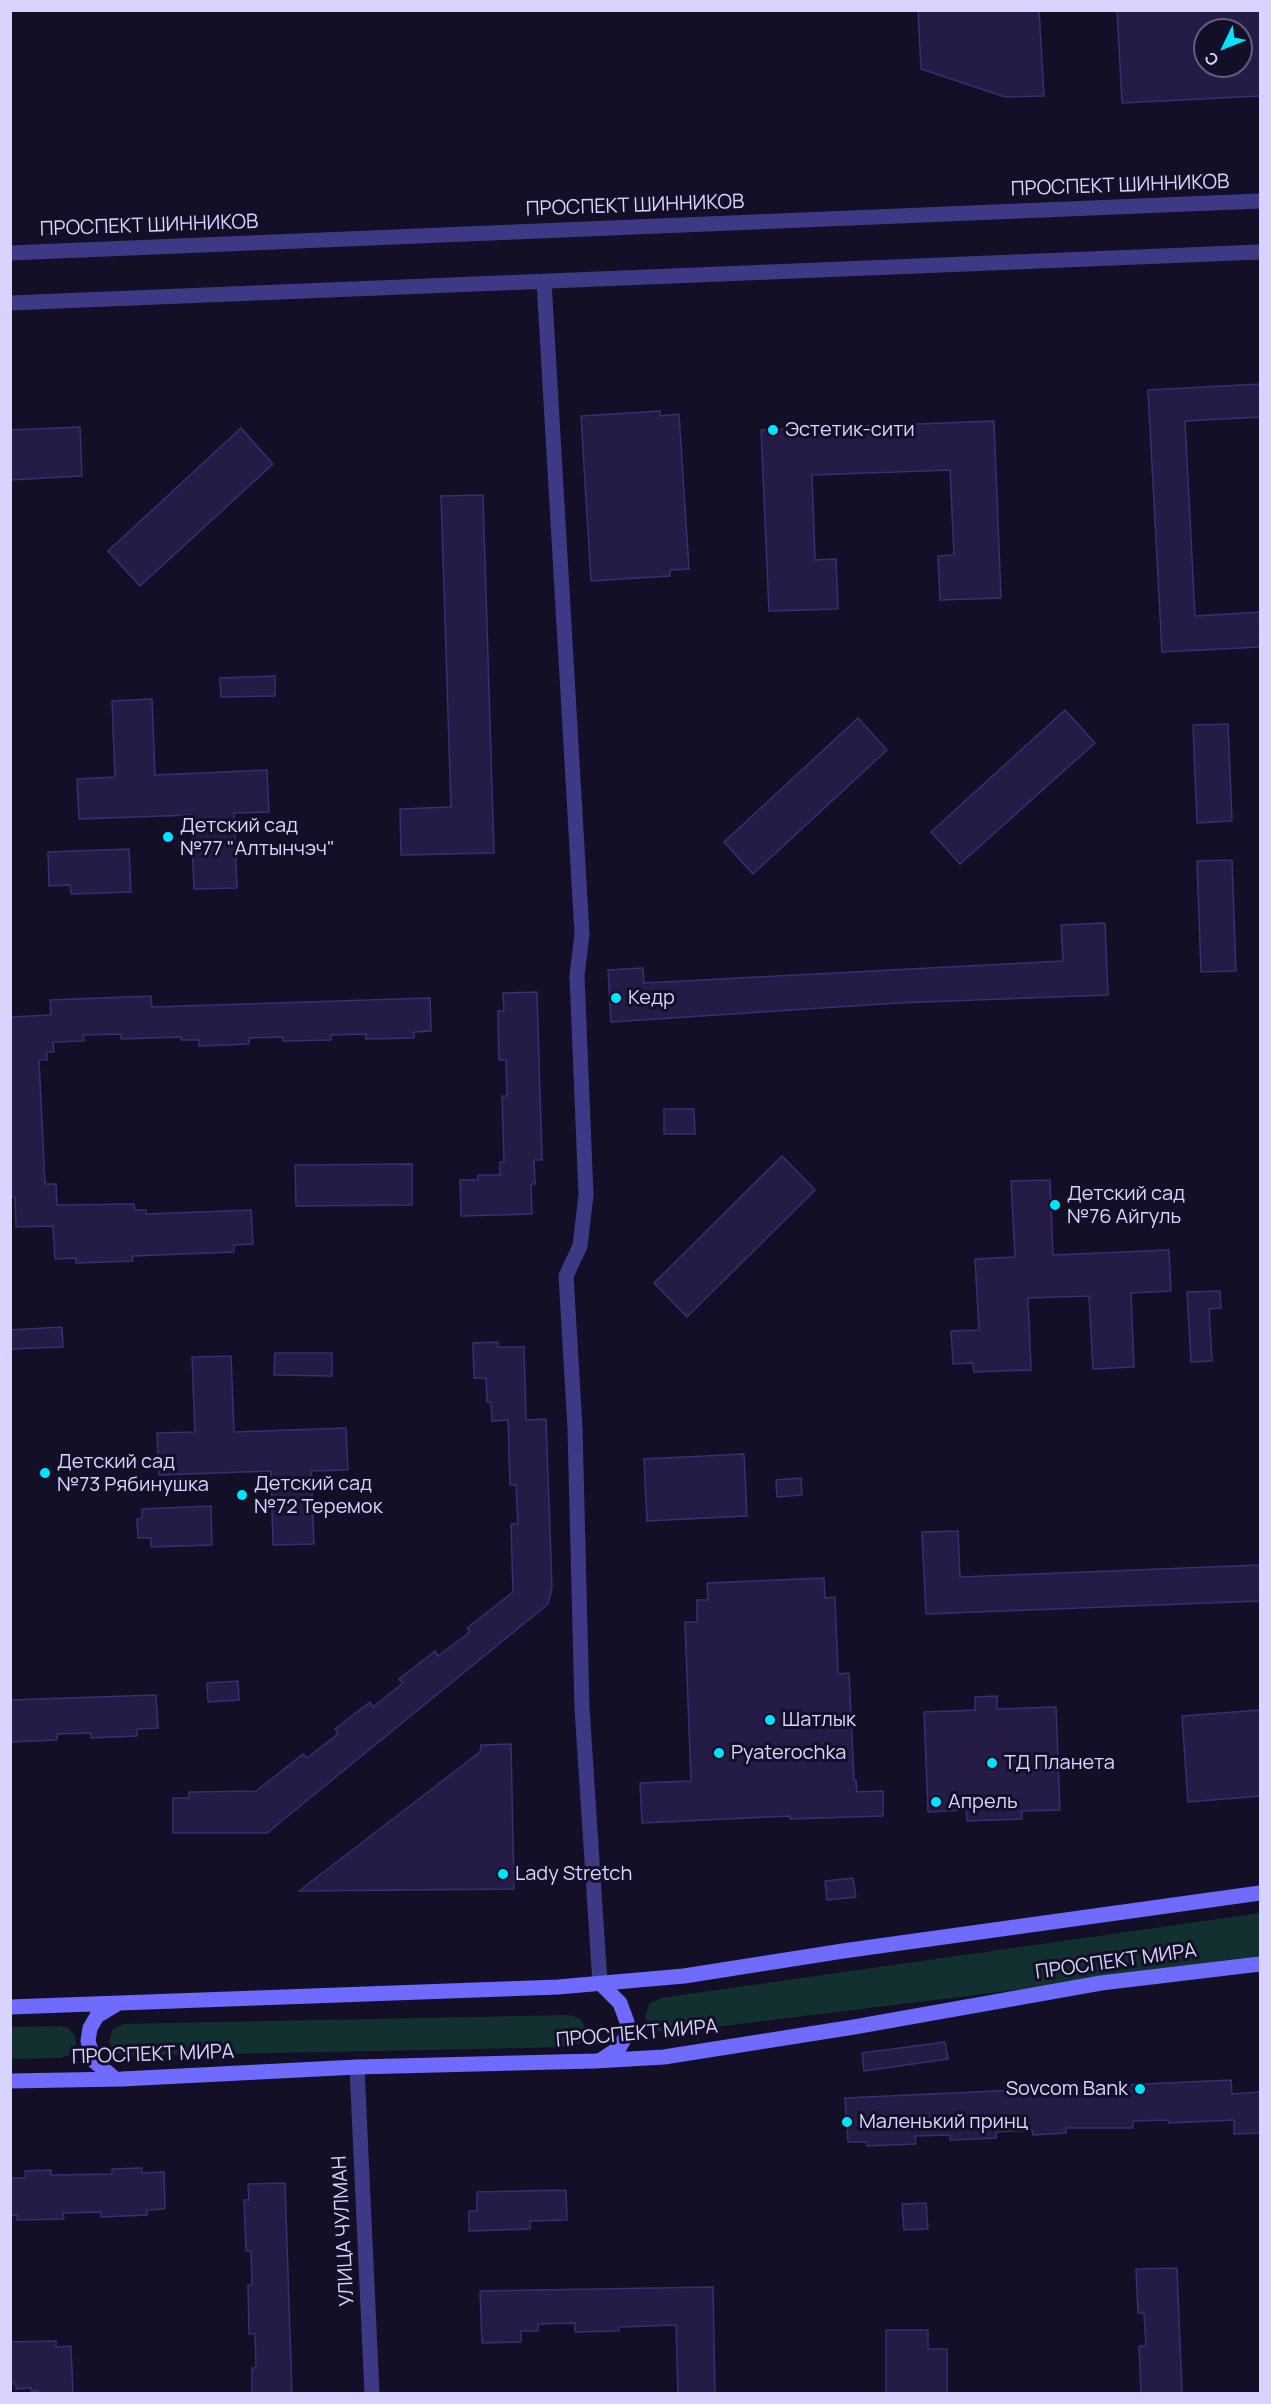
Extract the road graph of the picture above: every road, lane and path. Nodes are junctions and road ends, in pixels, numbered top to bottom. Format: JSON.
{"nodes":[{"id":1,"x":1260,"y":201,"type":"edge"},
{"id":2,"x":1260,"y":252,"type":"edge"},
{"id":3,"x":10,"y":253,"type":"edge"},
{"id":4,"x":544,"y":281,"type":"junction"},
{"id":5,"x":10,"y":303,"type":"edge"},
{"id":6,"x":1260,"y":1893,"type":"edge"},
{"id":7,"x":1260,"y":1964,"type":"edge"},
{"id":8,"x":600,"y":1983,"type":"junction"},
{"id":9,"x":117,"y":2004,"type":"junction"},
{"id":10,"x":10,"y":2007,"type":"edge"},
{"id":11,"x":595,"y":2061,"type":"junction"},
{"id":12,"x":357,"y":2067,"type":"junction"},
{"id":13,"x":114,"y":2078,"type":"junction"},
{"id":14,"x":10,"y":2081,"type":"edge"},
{"id":15,"x":372,"y":2394,"type":"edge"}],
"edges":[{"from":1,"to":3,"type":"street","name":"ПРОСПЕКТ ШИННИКОВ"},
{"from":2,"to":4,"type":"street"},
{"from":4,"to":5,"type":"street"},
{"from":4,"to":8,"type":"street"},
{"from":6,"to":8,"type":"main road"},
{"from":7,"to":11,"type":"main road","name":"ПРОСПЕКТ МИРА"},
{"from":8,"to":9,"type":"main road"},
{"from":8,"to":11,"type":"main road"},
{"from":9,"to":10,"type":"main road"},
{"from":9,"to":13,"type":"main road"},
{"from":11,"to":12,"type":"main road","name":"ПРОСПЕКТ МИРА"},
{"from":12,"to":13,"type":"main road","name":"ПРОСПЕКТ МИРА"},
{"from":12,"to":15,"type":"street","name":"УЛИЦА ЧУЛМАН"},
{"from":13,"to":14,"type":"main road","name":"ПРОСПЕКТ МИРА"}]}
